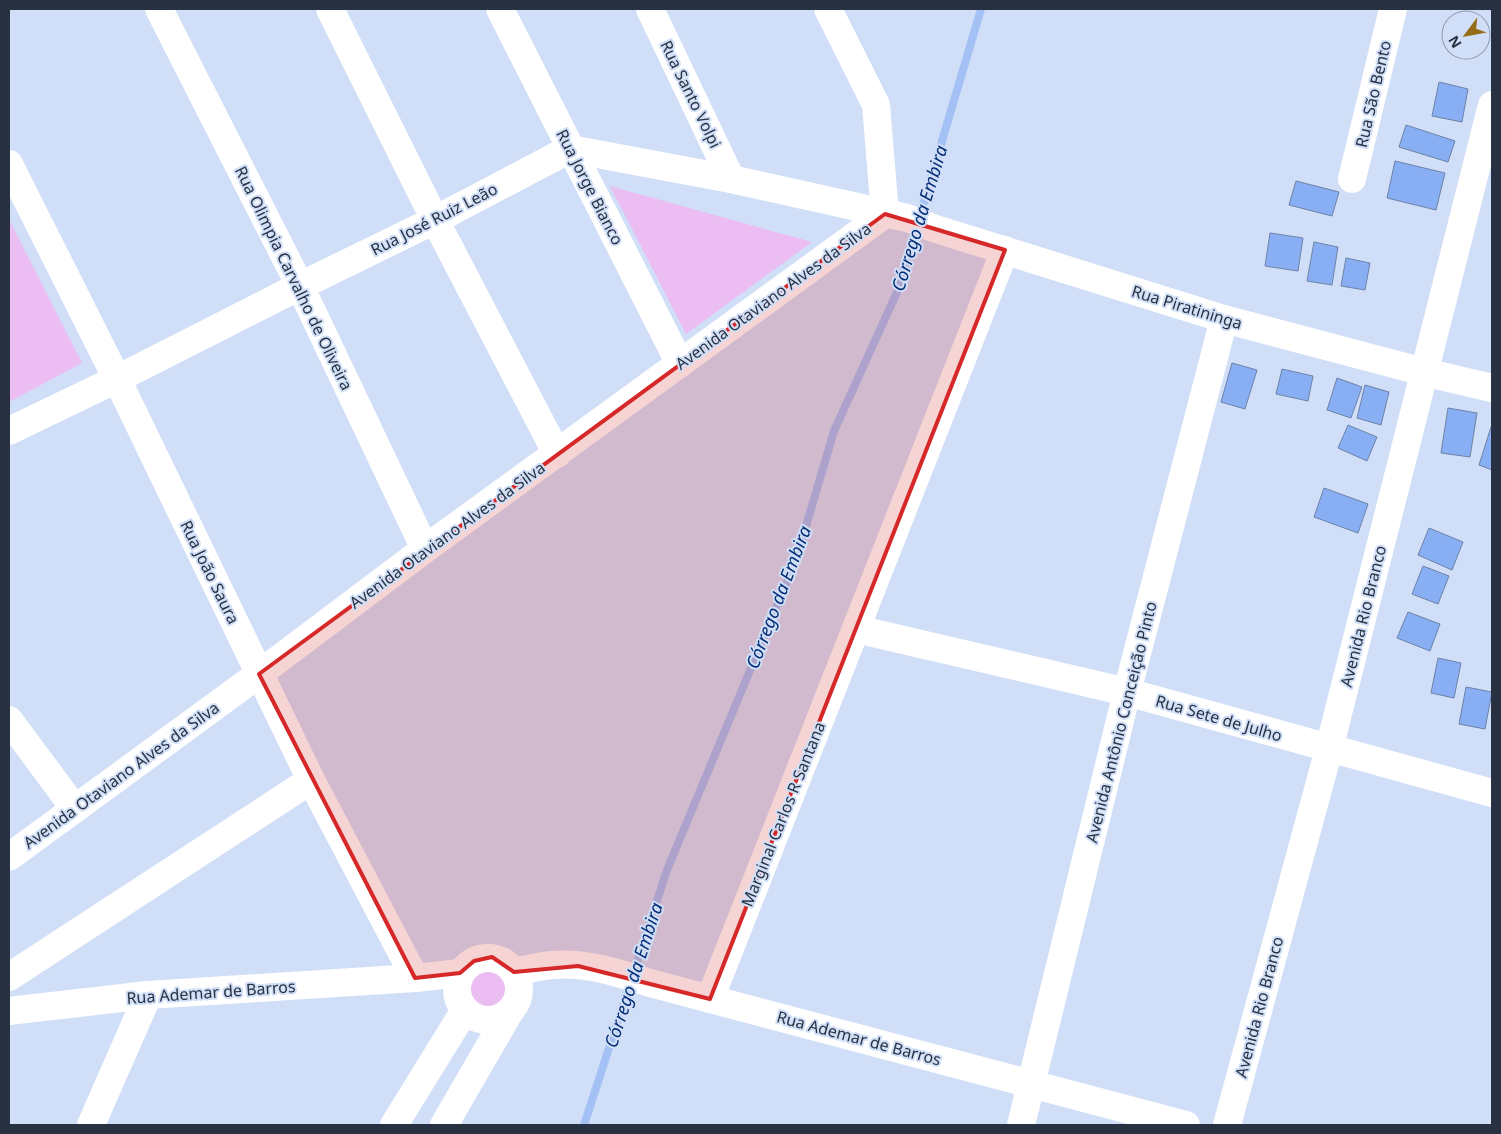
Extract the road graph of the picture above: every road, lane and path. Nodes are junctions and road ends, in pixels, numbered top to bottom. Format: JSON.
{"nodes":[{"id":1,"x":159,"y":9,"type":"edge"},
{"id":2,"x":330,"y":9,"type":"edge"},
{"id":3,"x":500,"y":9,"type":"edge"},
{"id":4,"x":650,"y":9,"type":"edge"},
{"id":5,"x":828,"y":9,"type":"edge"},
{"id":6,"x":1393,"y":9,"type":"edge"},
{"id":7,"x":1492,"y":105,"type":"edge"},
{"id":8,"x":570,"y":149,"type":"junction"},
{"id":9,"x":9,"y":164,"type":"edge"},
{"id":10,"x":731,"y":179,"type":"junction"},
{"id":11,"x":1352,"y":180,"type":"dead end"},
{"id":12,"x":896,"y":216,"type":"junction"},
{"id":13,"x":435,"y":220,"type":"junction"},
{"id":14,"x":1005,"y":250,"type":"junction"},
{"id":15,"x":300,"y":286,"type":"junction"},
{"id":16,"x":1224,"y":319,"type":"junction"},
{"id":17,"x":680,"y":364,"type":"junction"},
{"id":18,"x":1424,"y":372,"type":"junction"},
{"id":19,"x":117,"y":379,"type":"junction"},
{"id":20,"x":1492,"y":388,"type":"edge"},
{"id":21,"x":9,"y":431,"type":"edge"},
{"id":22,"x":557,"y":454,"type":"junction"},
{"id":23,"x":425,"y":548,"type":"junction"},
{"id":24,"x":856,"y":629,"type":"junction"},
{"id":25,"x":259,"y":674,"type":"junction"},
{"id":26,"x":1127,"y":692,"type":"junction"},
{"id":27,"x":9,"y":720,"type":"edge"},
{"id":28,"x":1329,"y":749,"type":"junction"},
{"id":29,"x":311,"y":780,"type":"junction"},
{"id":30,"x":1492,"y":793,"type":"edge"},
{"id":31,"x":75,"y":809,"type":"junction"},
{"id":32,"x":9,"y":857,"type":"edge"},
{"id":33,"x":521,"y":974,"type":"junction"},
{"id":34,"x":9,"y":977,"type":"edge"},
{"id":35,"x":415,"y":978,"type":"junction"},
{"id":36,"x":461,"y":991,"type":"junction"},
{"id":37,"x":148,"y":995,"type":"junction"},
{"id":38,"x":710,"y":999,"type":"junction"},
{"id":39,"x":9,"y":1011,"type":"edge"},
{"id":40,"x":510,"y":1011,"type":"junction"},
{"id":41,"x":1032,"y":1084,"type":"junction"},
{"id":42,"x":91,"y":1125,"type":"edge"},
{"id":43,"x":394,"y":1125,"type":"edge"},
{"id":44,"x":444,"y":1125,"type":"edge"},
{"id":45,"x":1021,"y":1125,"type":"edge"},
{"id":46,"x":1186,"y":1125,"type":"edge"},
{"id":47,"x":1227,"y":1125,"type":"edge"}],
"edges":[{"from":1,"to":15,"type":"street","name":"Rua Olimpia Carvalho de Oliveira"},
{"from":2,"to":13,"type":"street"},
{"from":3,"to":8,"type":"street","name":"Rua Jorge Bianco"},
{"from":4,"to":10,"type":"street","name":"Rua Santo Volpi"},
{"from":5,"to":12,"type":"street"},
{"from":6,"to":11,"type":"street","name":"Rua São Bento"},
{"from":7,"to":18,"type":"street","name":"Avenida Rio Branco"},
{"from":8,"to":10,"type":"street"},
{"from":8,"to":13,"type":"street","name":"Rua José Ruiz Leão"},
{"from":8,"to":17,"type":"street","name":"Rua Jorge Bianco"},
{"from":9,"to":19,"type":"street","name":"Rua João Saura"},
{"from":10,"to":12,"type":"street"},
{"from":12,"to":14,"type":"street","name":"Rua Piratininga"},
{"from":12,"to":17,"type":"street","name":"Avenida Otaviano Alves da Silva"},
{"from":13,"to":15,"type":"street","name":"Rua José Ruiz Leão"},
{"from":13,"to":22,"type":"street"},
{"from":14,"to":16,"type":"street","name":"Rua Piratininga"},
{"from":14,"to":24,"type":"street","name":"Marginal Carlos R Santana"},
{"from":15,"to":19,"type":"street","name":"Rua José Ruiz Leão"},
{"from":15,"to":23,"type":"street","name":"Rua Olimpia Carvalho de Oliveira"},
{"from":16,"to":18,"type":"street","name":"Rua Piratininga"},
{"from":16,"to":26,"type":"street","name":"Avenida Antônio Conceição Pinto"},
{"from":17,"to":22,"type":"street","name":"Avenida Otaviano Alves da Silva"},
{"from":18,"to":20,"type":"street","name":"Rua Piratininga"},
{"from":18,"to":28,"type":"street","name":"Avenida Rio Branco"},
{"from":19,"to":21,"type":"street","name":"Rua José Ruiz Leão"},
{"from":19,"to":25,"type":"street","name":"Rua João Saura"},
{"from":22,"to":23,"type":"street","name":"Avenida Otaviano Alves da Silva"},
{"from":23,"to":25,"type":"street","name":"Avenida Otaviano Alves da Silva"},
{"from":24,"to":26,"type":"street","name":"Rua Sete de Julho"},
{"from":24,"to":38,"type":"street","name":"Marginal Carlos R Santana"},
{"from":25,"to":29,"type":"street","name":"Rua João Saura"},
{"from":25,"to":31,"type":"street","name":"Avenida Otaviano Alves da Silva"},
{"from":26,"to":28,"type":"street","name":"Rua Sete de Julho"},
{"from":26,"to":41,"type":"street","name":"Avenida Antônio Conceição Pinto"},
{"from":27,"to":31,"type":"street"},
{"from":28,"to":30,"type":"street","name":"Rua Sete de Julho"},
{"from":28,"to":47,"type":"street","name":"Avenida Rio Branco"},
{"from":29,"to":34,"type":"street"},
{"from":29,"to":35,"type":"street","name":"Rua João Saura"},
{"from":31,"to":32,"type":"street","name":"Avenida Otaviano Alves da Silva"},
{"from":33,"to":36,"type":"street"},
{"from":33,"to":38,"type":"street","name":"Rua Ademar de Barros"},
{"from":33,"to":40,"type":"street"},
{"from":35,"to":36,"type":"street","name":"Rua Ademar de Barros"},
{"from":35,"to":37,"type":"street","name":"Rua Ademar de Barros"},
{"from":36,"to":40,"type":"street"},
{"from":36,"to":43,"type":"street"},
{"from":37,"to":39,"type":"street","name":"Rua Ademar de Barros"},
{"from":37,"to":42,"type":"street"},
{"from":38,"to":41,"type":"street","name":"Rua Ademar de Barros"},
{"from":40,"to":44,"type":"street"},
{"from":41,"to":45,"type":"street","name":"Avenida Antônio Conceição Pinto"},
{"from":41,"to":46,"type":"street","name":"Rua Ademar de Barros"}]}
